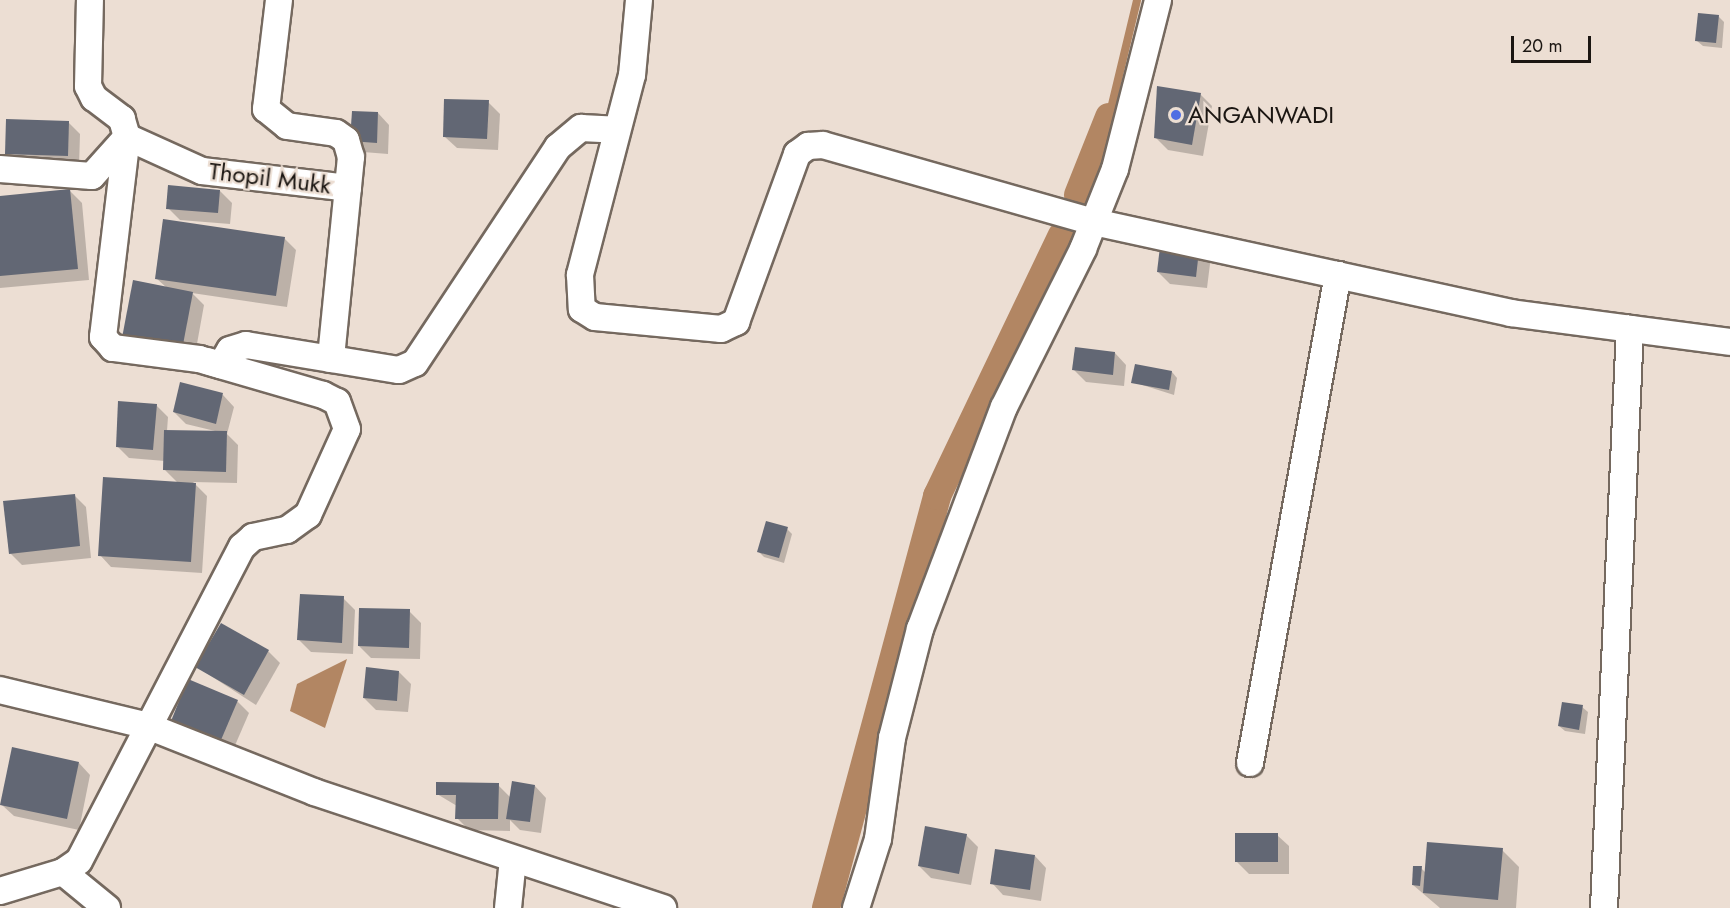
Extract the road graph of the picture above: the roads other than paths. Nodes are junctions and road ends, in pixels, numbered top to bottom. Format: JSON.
{"nodes":[{"id":1,"x":90,"y":0,"type":"edge"},
{"id":2,"x":279,"y":0,"type":"edge"},
{"id":3,"x":639,"y":0,"type":"edge"},
{"id":4,"x":1158,"y":0,"type":"edge"},
{"id":5,"x":616,"y":130,"type":"junction"},
{"id":6,"x":127,"y":137,"type":"junction"},
{"id":7,"x":0,"y":169,"type":"edge"},
{"id":8,"x":348,"y":188,"type":"junction"},
{"id":9,"x":1094,"y":222,"type":"junction"},
{"id":10,"x":1338,"y":275,"type":"junction"},
{"id":11,"x":1630,"y":329,"type":"junction"},
{"id":12,"x":1730,"y":342,"type":"edge"},
{"id":13,"x":199,"y":358,"type":"junction"},
{"id":14,"x":331,"y":359,"type":"junction"},
{"id":15,"x":0,"y":690,"type":"edge"},
{"id":16,"x":144,"y":725,"type":"junction"},
{"id":17,"x":1250,"y":763,"type":"dead end"},
{"id":18,"x":513,"y":859,"type":"junction"},
{"id":19,"x":63,"y":872,"type":"junction"},
{"id":20,"x":0,"y":891,"type":"edge"},
{"id":21,"x":107,"y":908,"type":"edge"},
{"id":22,"x":508,"y":908,"type":"edge"},
{"id":23,"x":663,"y":908,"type":"edge"},
{"id":24,"x":856,"y":908,"type":"edge"},
{"id":25,"x":1604,"y":908,"type":"edge"}],
"edges":[{"from":1,"to":6,"type":"street"},
{"from":2,"to":8,"type":"street"},
{"from":3,"to":5,"type":"street"},
{"from":4,"to":9,"type":"street"},
{"from":5,"to":9,"type":"street"},
{"from":5,"to":14,"type":"street"},
{"from":6,"to":7,"type":"street"},
{"from":6,"to":8,"type":"street","name":"Thopil Mukk"},
{"from":6,"to":13,"type":"street"},
{"from":8,"to":14,"type":"street"},
{"from":9,"to":10,"type":"street"},
{"from":9,"to":24,"type":"street"},
{"from":10,"to":11,"type":"street"},
{"from":10,"to":17,"type":"street"},
{"from":11,"to":12,"type":"street"},
{"from":11,"to":25,"type":"street"},
{"from":13,"to":14,"type":"street"},
{"from":13,"to":16,"type":"street"},
{"from":15,"to":16,"type":"street"},
{"from":16,"to":18,"type":"street"},
{"from":16,"to":19,"type":"street"},
{"from":18,"to":22,"type":"street"},
{"from":18,"to":23,"type":"street"},
{"from":19,"to":20,"type":"street"},
{"from":19,"to":21,"type":"street"}]}
